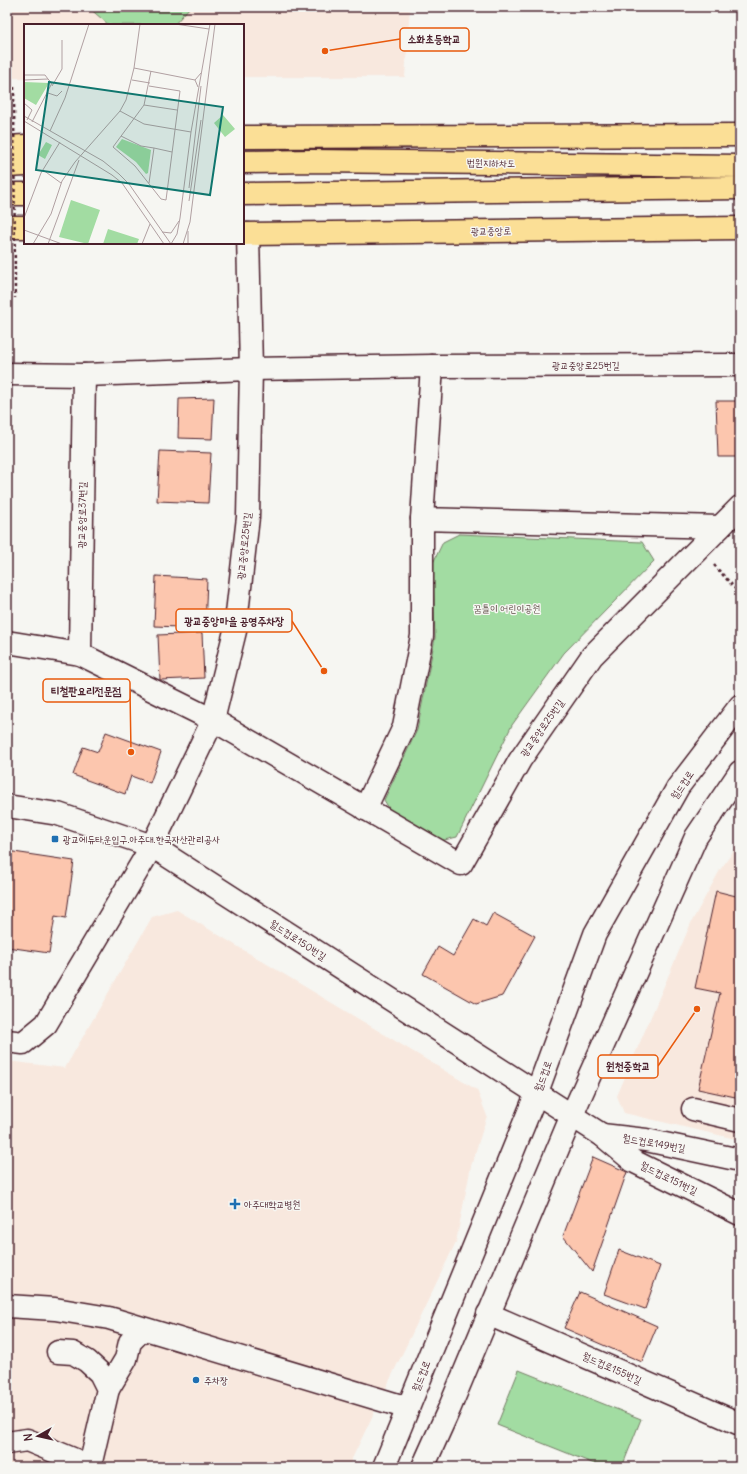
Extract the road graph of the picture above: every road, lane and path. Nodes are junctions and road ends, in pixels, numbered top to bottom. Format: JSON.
{"nodes":[{"id":1,"x":14,"y":87,"type":"dead end"},
{"id":2,"x":740,"y":135,"type":"edge"},
{"id":3,"x":244,"y":137,"type":"edge"},
{"id":4,"x":24,"y":146,"type":"edge"},
{"id":5,"x":7,"y":147,"type":"edge"},
{"id":6,"x":244,"y":162,"type":"edge"},
{"id":7,"x":24,"y":165,"type":"edge"},
{"id":8,"x":7,"y":166,"type":"edge"},
{"id":9,"x":740,"y":166,"type":"edge"},
{"id":10,"x":740,"y":188,"type":"edge"},
{"id":11,"x":7,"y":194,"type":"edge"},
{"id":12,"x":24,"y":194,"type":"edge"},
{"id":13,"x":244,"y":194,"type":"edge"},
{"id":14,"x":7,"y":227,"type":"edge"},
{"id":15,"x":24,"y":227,"type":"edge"},
{"id":16,"x":740,"y":228,"type":"edge"},
{"id":17,"x":246,"y":234,"type":"edge"},
{"id":18,"x":15,"y":298,"type":"dead end"},
{"id":19,"x":740,"y":364,"type":"edge"},
{"id":20,"x":432,"y":366,"type":"junction"},
{"id":21,"x":250,"y":369,"type":"junction"},
{"id":22,"x":7,"y":374,"type":"edge"},
{"id":23,"x":84,"y":375,"type":"junction"},
{"id":24,"x":740,"y":507,"type":"edge"},
{"id":25,"x":422,"y":519,"type":"junction"},
{"id":26,"x":720,"y":527,"type":"junction"},
{"id":27,"x":698,"y":549,"type":"junction"},
{"id":28,"x":740,"y":594,"type":"edge"},
{"id":29,"x":7,"y":642,"type":"edge"},
{"id":30,"x":80,"y":654,"type":"junction"},
{"id":31,"x":740,"y":706,"type":"edge"},
{"id":32,"x":214,"y":720,"type":"junction"},
{"id":33,"x":740,"y":772,"type":"edge"},
{"id":34,"x":7,"y":806,"type":"edge"},
{"id":35,"x":365,"y":809,"type":"junction"},
{"id":36,"x":152,"y":846,"type":"junction"},
{"id":37,"x":7,"y":1041,"type":"edge"},
{"id":38,"x":537,"y":1092,"type":"junction"},
{"id":39,"x":692,"y":1109,"type":"dead end"},
{"id":40,"x":572,"y":1115,"type":"junction"},
{"id":41,"x":740,"y":1120,"type":"edge"},
{"id":42,"x":602,"y":1135,"type":"junction"},
{"id":43,"x":740,"y":1160,"type":"edge"},
{"id":44,"x":740,"y":1214,"type":"edge"},
{"id":45,"x":7,"y":1306,"type":"edge"},
{"id":46,"x":488,"y":1314,"type":"junction"},
{"id":47,"x":143,"y":1329,"type":"junction"},
{"id":48,"x":58,"y":1352,"type":"dead end"},
{"id":49,"x":108,"y":1388,"type":"junction"},
{"id":50,"x":408,"y":1408,"type":"junction"},
{"id":51,"x":738,"y":1421,"type":"edge"},
{"id":52,"x":7,"y":1428,"type":"edge"},
{"id":53,"x":17,"y":1442,"type":"edge"},
{"id":54,"x":91,"y":1467,"type":"edge"},
{"id":55,"x":384,"y":1467,"type":"edge"},
{"id":56,"x":423,"y":1467,"type":"edge"}],
"edges":[{"from":1,"to":18,"type":"path","bridge":true},
{"from":2,"to":3,"type":"main road"},
{"from":4,"to":5,"type":"main road"},
{"from":6,"to":9,"type":"main road","name":"법원지하차도"},
{"from":7,"to":8,"type":"main road"},
{"from":10,"to":13,"type":"main road"},
{"from":11,"to":12,"type":"main road"},
{"from":14,"to":15,"type":"main road"},
{"from":16,"to":17,"type":"main road","name":"광교중앙로"},
{"from":17,"to":21,"type":"street","name":"광교중앙로25번길"},
{"from":19,"to":20,"type":"street","name":"광교중앙로25번길"},
{"from":20,"to":21,"type":"street","name":"광교중앙로25번길"},
{"from":20,"to":25,"type":"street"},
{"from":21,"to":23,"type":"street"},
{"from":21,"to":32,"type":"street","name":"광교중앙로25번길"},
{"from":22,"to":23,"type":"street"},
{"from":23,"to":30,"type":"street","name":"광교중앙로37번길"},
{"from":24,"to":26,"type":"street","name":"광교중앙로25번길"},
{"from":25,"to":26,"type":"street"},
{"from":25,"to":35,"type":"street"},
{"from":26,"to":27,"type":"street","name":"광교중앙로25번길"},
{"from":27,"to":28,"type":"path"},
{"from":27,"to":35,"type":"street","name":"광교중앙로25번길"},
{"from":29,"to":30,"type":"street"},
{"from":30,"to":32,"type":"street"},
{"from":31,"to":38,"type":"street","name":"월드컵로"},
{"from":32,"to":35,"type":"street","name":"광교중앙로25번길"},
{"from":32,"to":36,"type":"street","name":"광교중앙로25번길"},
{"from":33,"to":40,"type":"street"},
{"from":34,"to":36,"type":"street","name":"월드컵로150번길"},
{"from":36,"to":37,"type":"street","name":"광교중앙로25번길"},
{"from":36,"to":38,"type":"street","name":"월드컵로150번길"},
{"from":38,"to":40,"type":"street","name":"월드컵로150번길"},
{"from":38,"to":50,"type":"street","name":"월드컵로"},
{"from":39,"to":41,"type":"street"},
{"from":40,"to":42,"type":"street","name":"월드컵로149번길"},
{"from":40,"to":46,"type":"street"},
{"from":42,"to":43,"type":"street","name":"월드컵로149번길"},
{"from":42,"to":44,"type":"street","name":"월드컵로151번길"},
{"from":45,"to":47,"type":"street"},
{"from":46,"to":51,"type":"street","name":"월드컵로155번길"},
{"from":46,"to":56,"type":"street"},
{"from":47,"to":49,"type":"street"},
{"from":47,"to":50,"type":"street"},
{"from":48,"to":49,"type":"street"},
{"from":49,"to":54,"type":"street"},
{"from":50,"to":55,"type":"street","name":"월드컵로"},
{"from":52,"to":53,"type":"street"},
{"from":53,"to":54,"type":"street"}]}
